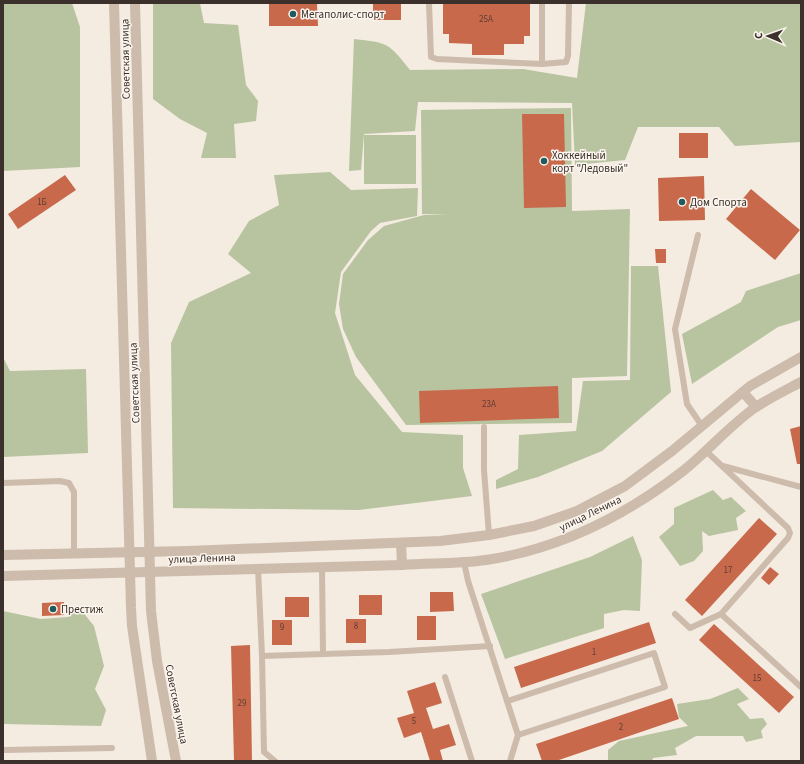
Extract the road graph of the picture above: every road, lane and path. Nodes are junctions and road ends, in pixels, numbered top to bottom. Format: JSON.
{"nodes":[{"id":1,"x":114,"y":3,"type":"edge"},
{"id":2,"x":135,"y":3,"type":"edge"},
{"id":3,"x":430,"y":3,"type":"edge"},
{"id":4,"x":542,"y":3,"type":"edge"},
{"id":5,"x":569,"y":3,"type":"edge"},
{"id":6,"x":542,"y":64,"type":"junction"},
{"id":7,"x":698,"y":235,"type":"dead end"},
{"id":8,"x":801,"y":357,"type":"edge"},
{"id":9,"x":801,"y":382,"type":"edge"},
{"id":10,"x":743,"y":392,"type":"junction"},
{"id":11,"x":756,"y":408,"type":"junction"},
{"id":12,"x":702,"y":426,"type":"junction"},
{"id":13,"x":484,"y":427,"type":"dead end"},
{"id":14,"x":706,"y":451,"type":"junction"},
{"id":15,"x":721,"y":466,"type":"junction"},
{"id":16,"x":3,"y":483,"type":"edge"},
{"id":17,"x":801,"y":486,"type":"edge"},
{"id":18,"x":489,"y":535,"type":"junction"},
{"id":19,"x":401,"y":542,"type":"junction"},
{"id":20,"x":130,"y":552,"type":"junction"},
{"id":21,"x":150,"y":552,"type":"junction"},
{"id":22,"x":74,"y":553,"type":"junction"},
{"id":23,"x":3,"y":555,"type":"edge"},
{"id":24,"x":464,"y":562,"type":"junction"},
{"id":25,"x":402,"y":565,"type":"junction"},
{"id":26,"x":322,"y":567,"type":"junction"},
{"id":27,"x":258,"y":568,"type":"junction"},
{"id":28,"x":131,"y":572,"type":"junction"},
{"id":29,"x":150,"y":572,"type":"junction"},
{"id":30,"x":3,"y":576,"type":"edge"},
{"id":31,"x":675,"y":614,"type":"dead end"},
{"id":32,"x":721,"y":614,"type":"junction"},
{"id":33,"x":490,"y":646,"type":"junction"},
{"id":34,"x":323,"y":654,"type":"junction"},
{"id":35,"x":262,"y":656,"type":"junction"},
{"id":36,"x":445,"y":677,"type":"dead end"},
{"id":37,"x":801,"y":687,"type":"edge"},
{"id":38,"x":508,"y":701,"type":"junction"},
{"id":39,"x":518,"y":735,"type":"junction"},
{"id":40,"x":112,"y":748,"type":"dead end"},
{"id":41,"x":3,"y":750,"type":"edge"},
{"id":42,"x":152,"y":761,"type":"edge"},
{"id":43,"x":176,"y":761,"type":"edge"},
{"id":44,"x":275,"y":761,"type":"edge"},
{"id":45,"x":472,"y":761,"type":"edge"},
{"id":46,"x":510,"y":761,"type":"edge"}],
"edges":[{"from":1,"to":20,"type":"street","name":"Советская улица"},
{"from":2,"to":21,"type":"street","name":"Советская улица"},
{"from":3,"to":6,"type":"lane"},
{"from":4,"to":6,"type":"lane"},
{"from":5,"to":6,"type":"lane"},
{"from":7,"to":12,"type":"lane"},
{"from":8,"to":10,"type":"street","name":"улица Ленина"},
{"from":9,"to":11,"type":"street","name":"улица Ленина"},
{"from":10,"to":11,"type":"street"},
{"from":10,"to":12,"type":"street","name":"улица Ленина"},
{"from":11,"to":14,"type":"street","name":"улица Ленина"},
{"from":12,"to":18,"type":"street","name":"улица Ленина"},
{"from":13,"to":18,"type":"lane"},
{"from":14,"to":15,"type":"lane"},
{"from":14,"to":24,"type":"street","name":"улица Ленина"},
{"from":15,"to":17,"type":"lane"},
{"from":15,"to":32,"type":"lane"},
{"from":16,"to":22,"type":"lane"},
{"from":18,"to":19,"type":"street","name":"улица Ленина"},
{"from":19,"to":21,"type":"street","name":"улица Ленина"},
{"from":19,"to":25,"type":"street"},
{"from":20,"to":21,"type":"street","name":"улица Ленина"},
{"from":20,"to":22,"type":"street","name":"улица Ленина"},
{"from":20,"to":28,"type":"street","name":"Советская улица"},
{"from":21,"to":29,"type":"street","name":"Советская улица"},
{"from":22,"to":23,"type":"street","name":"улица Ленина"},
{"from":24,"to":25,"type":"street","name":"улица Ленина"},
{"from":24,"to":33,"type":"lane"},
{"from":25,"to":26,"type":"street","name":"улица Ленина"},
{"from":26,"to":27,"type":"street","name":"улица Ленина"},
{"from":26,"to":34,"type":"lane"},
{"from":27,"to":29,"type":"street","name":"улица Ленина"},
{"from":27,"to":35,"type":"lane"},
{"from":28,"to":29,"type":"street","name":"улица Ленина"},
{"from":28,"to":30,"type":"street","name":"улица Ленина"},
{"from":28,"to":42,"type":"street","name":"Советская улица"},
{"from":29,"to":43,"type":"street","name":"Советская улица"},
{"from":31,"to":32,"type":"lane"},
{"from":32,"to":37,"type":"lane"},
{"from":33,"to":34,"type":"lane"},
{"from":33,"to":38,"type":"lane"},
{"from":34,"to":35,"type":"lane"},
{"from":35,"to":44,"type":"lane"},
{"from":36,"to":45,"type":"lane"},
{"from":38,"to":39,"type":"lane"},
{"from":38,"to":39,"type":"lane"},
{"from":39,"to":46,"type":"lane"},
{"from":40,"to":41,"type":"lane"}]}
